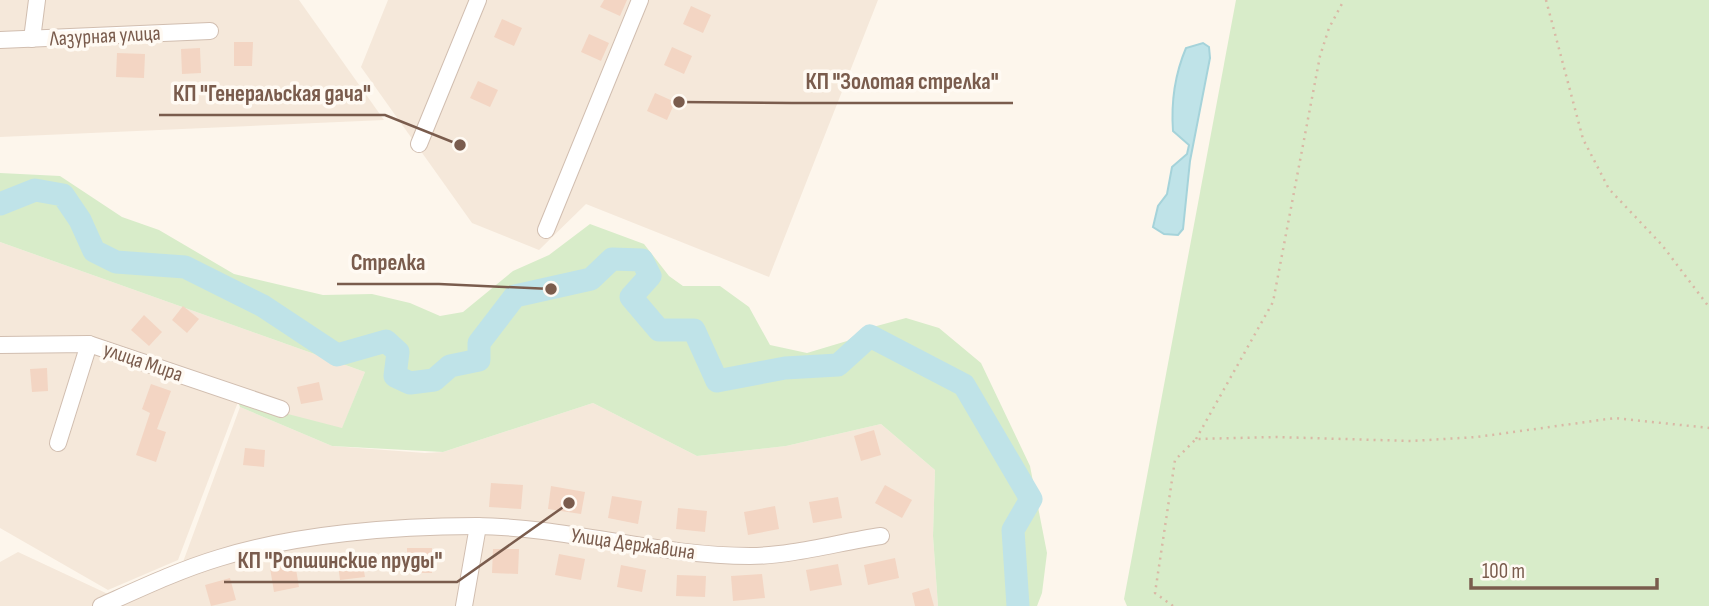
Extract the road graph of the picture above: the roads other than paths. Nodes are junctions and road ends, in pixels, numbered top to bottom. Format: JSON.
{"nodes":[{"id":1,"x":37,"y":0,"type":"edge"},
{"id":2,"x":478,"y":0,"type":"edge"},
{"id":3,"x":640,"y":0,"type":"edge"},
{"id":4,"x":210,"y":31,"type":"dead end"},
{"id":5,"x":32,"y":39,"type":"junction"},
{"id":6,"x":0,"y":40,"type":"edge"},
{"id":7,"x":419,"y":144,"type":"dead end"},
{"id":8,"x":546,"y":230,"type":"dead end"},
{"id":9,"x":89,"y":344,"type":"junction"},
{"id":10,"x":0,"y":345,"type":"edge"},
{"id":11,"x":281,"y":410,"type":"dead end"},
{"id":12,"x":58,"y":443,"type":"dead end"},
{"id":13,"x":478,"y":526,"type":"junction"},
{"id":14,"x":881,"y":536,"type":"dead end"},
{"id":15,"x":101,"y":606,"type":"edge"},
{"id":16,"x":464,"y":606,"type":"edge"}],
"edges":[{"from":1,"to":5,"type":"street"},
{"from":2,"to":7,"type":"street"},
{"from":3,"to":8,"type":"street"},
{"from":4,"to":5,"type":"street","name":"Лазурная улица"},
{"from":5,"to":6,"type":"street","name":"Лазурная улица"},
{"from":9,"to":10,"type":"street","name":"улица Мира"},
{"from":9,"to":11,"type":"street","name":"улица Мира"},
{"from":9,"to":12,"type":"street"},
{"from":13,"to":14,"type":"street","name":"Улица Державина"},
{"from":13,"to":15,"type":"street","name":"Улица Державина"},
{"from":13,"to":16,"type":"street"}]}
